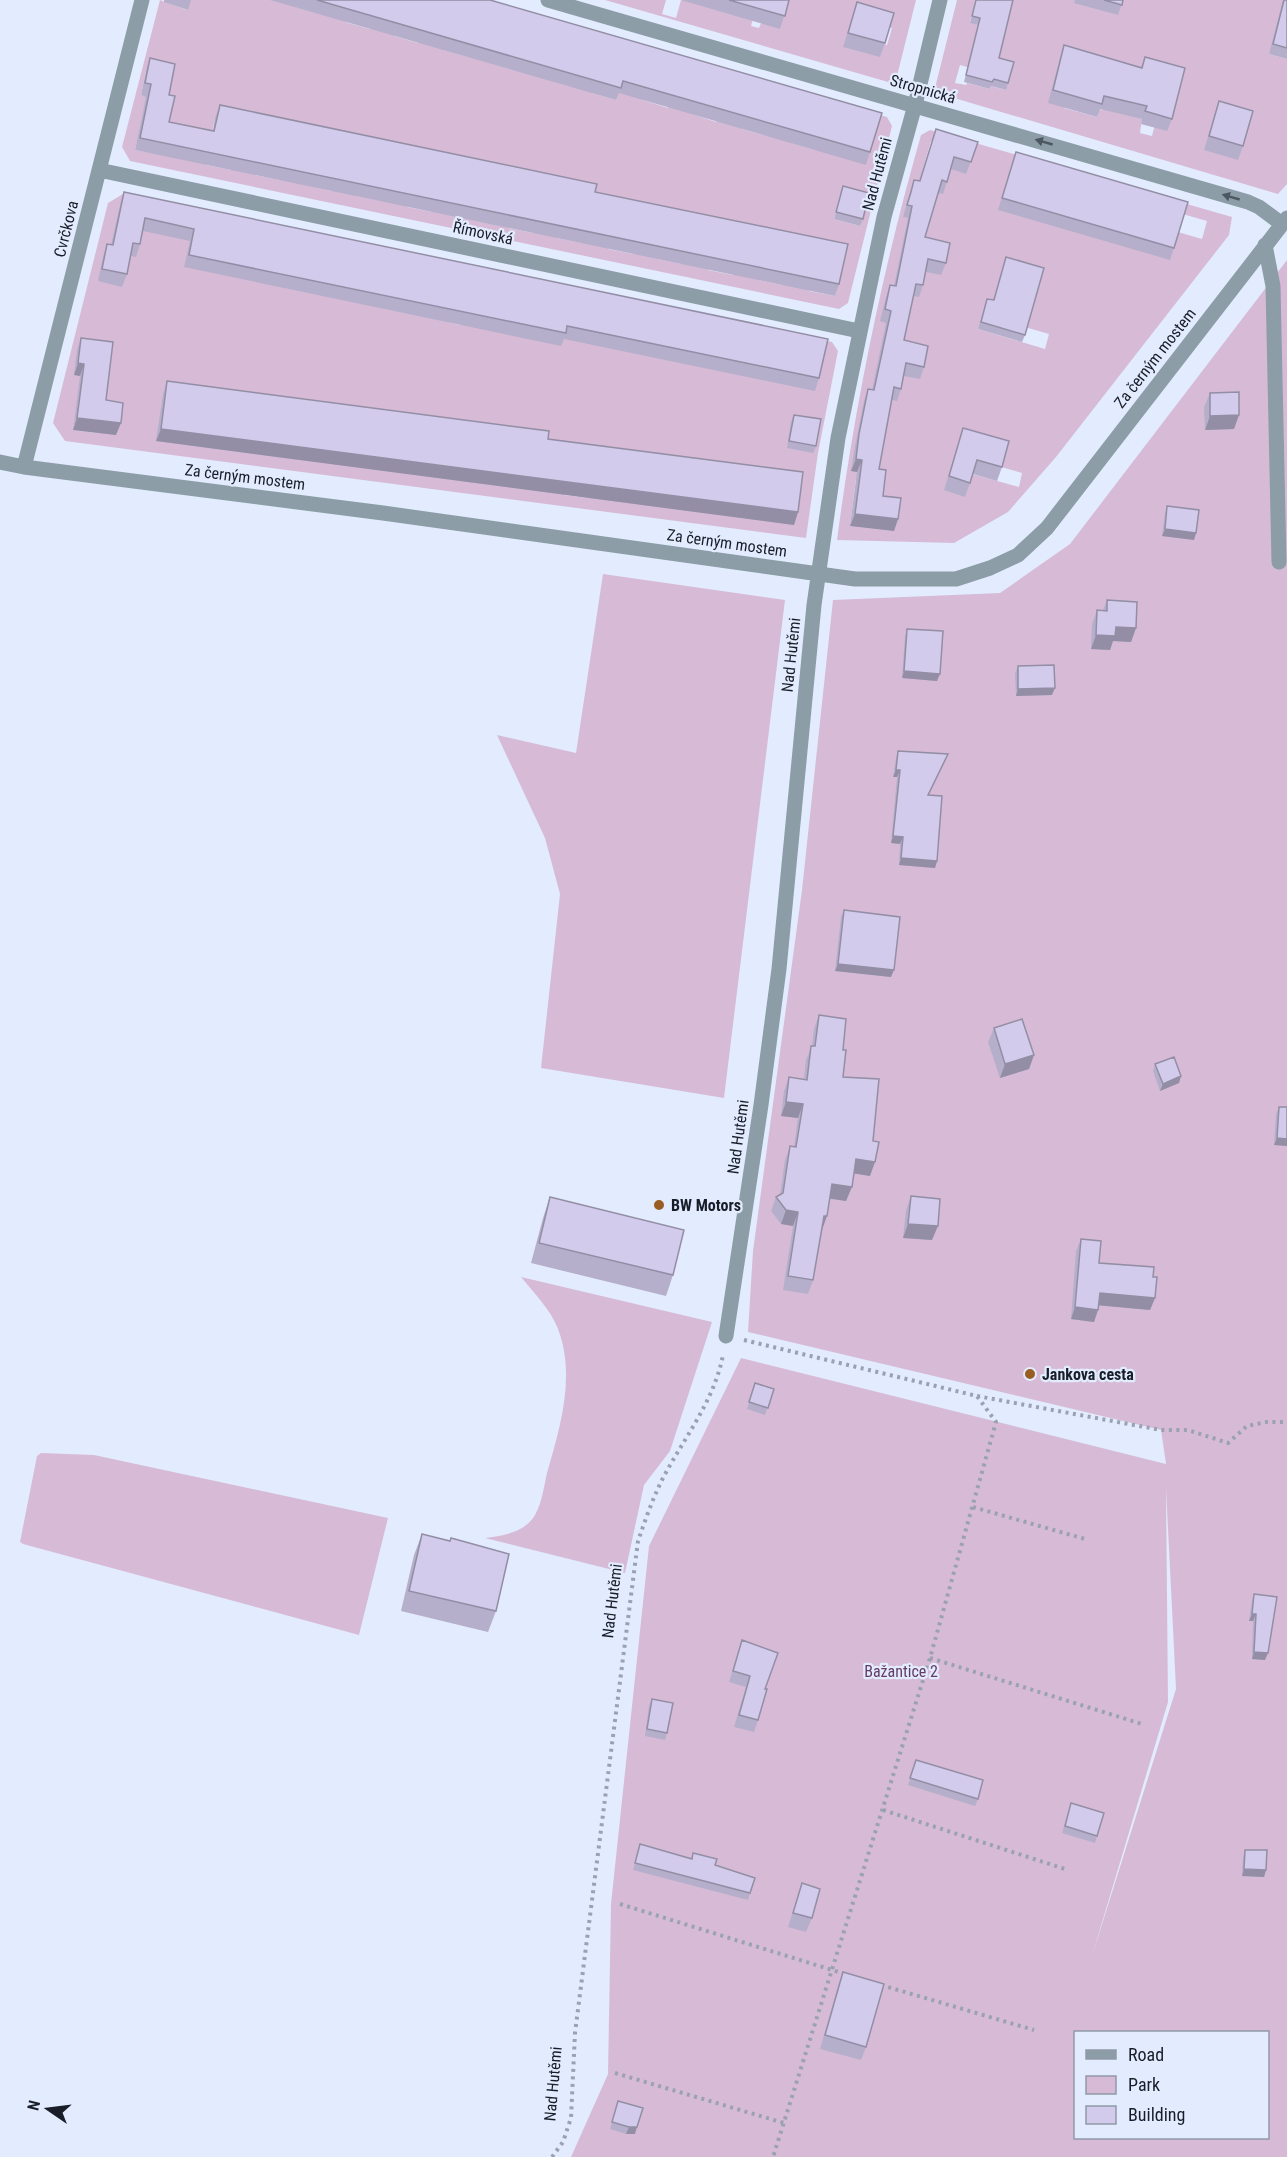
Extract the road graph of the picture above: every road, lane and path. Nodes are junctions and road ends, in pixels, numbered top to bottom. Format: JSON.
{"nodes":[{"id":1,"x":142,"y":0,"type":"edge"},
{"id":2,"x":548,"y":0,"type":"edge"},
{"id":3,"x":940,"y":0,"type":"edge"},
{"id":4,"x":915,"y":105,"type":"junction"},
{"id":5,"x":99,"y":170,"type":"junction"},
{"id":6,"x":1285,"y":221,"type":"edge"},
{"id":7,"x":1265,"y":244,"type":"junction"},
{"id":8,"x":859,"y":331,"type":"junction"},
{"id":9,"x":0,"y":462,"type":"edge"},
{"id":10,"x":24,"y":467,"type":"junction"},
{"id":11,"x":1279,"y":562,"type":"dead end"},
{"id":12,"x":818,"y":574,"type":"junction"},
{"id":13,"x":726,"y":1336,"type":"junction"},
{"id":14,"x":977,"y":1396,"type":"junction"},
{"id":15,"x":1287,"y":1422,"type":"edge"},
{"id":16,"x":973,"y":1507,"type":"junction"},
{"id":17,"x":1085,"y":1539,"type":"dead end"},
{"id":18,"x":930,"y":1658,"type":"junction"},
{"id":19,"x":1142,"y":1724,"type":"dead end"},
{"id":20,"x":883,"y":1810,"type":"junction"},
{"id":21,"x":1068,"y":1870,"type":"dead end"},
{"id":22,"x":620,"y":1904,"type":"dead end"},
{"id":23,"x":834,"y":1970,"type":"junction"},
{"id":24,"x":856,"y":1977,"type":"edge"},
{"id":25,"x":878,"y":1984,"type":"edge"},
{"id":26,"x":1034,"y":2030,"type":"dead end"},
{"id":27,"x":615,"y":2073,"type":"dead end"},
{"id":28,"x":783,"y":2123,"type":"junction"},
{"id":29,"x":552,"y":2157,"type":"edge"},
{"id":30,"x":773,"y":2157,"type":"edge"}],
"edges":[{"from":1,"to":5,"type":"street","name":"Cvrčkova"},
{"from":2,"to":4,"type":"street","name":"Stropnická"},
{"from":3,"to":4,"type":"street","name":"Nad Hutěmi"},
{"from":6,"to":4,"type":"street","name":"Stropnická","one_way":true},
{"from":4,"to":8,"type":"street","name":"Nad Hutěmi"},
{"from":5,"to":8,"type":"street","name":"Římovská"},
{"from":5,"to":10,"type":"street","name":"Cvrčkova"},
{"from":6,"to":7,"type":"street","name":"Za černým mostem"},
{"from":7,"to":11,"type":"street"},
{"from":7,"to":12,"type":"street","name":"Za černým mostem"},
{"from":8,"to":12,"type":"street","name":"Nad Hutěmi"},
{"from":9,"to":10,"type":"street","name":"Za černým mostem"},
{"from":10,"to":12,"type":"street","name":"Za černým mostem"},
{"from":12,"to":13,"type":"street","name":"Nad Hutěmi"},
{"from":13,"to":14,"type":"path"},
{"from":13,"to":29,"type":"path","name":"Nad Hutěmi"},
{"from":14,"to":15,"type":"path"},
{"from":14,"to":16,"type":"path"},
{"from":16,"to":17,"type":"path"},
{"from":16,"to":18,"type":"path"},
{"from":18,"to":19,"type":"path"},
{"from":18,"to":20,"type":"path"},
{"from":20,"to":21,"type":"path"},
{"from":20,"to":23,"type":"path"},
{"from":22,"to":23,"type":"path"},
{"from":23,"to":24,"type":"path"},
{"from":23,"to":28,"type":"path"},
{"from":25,"to":26,"type":"path"},
{"from":27,"to":28,"type":"path"},
{"from":28,"to":30,"type":"path"}]}
